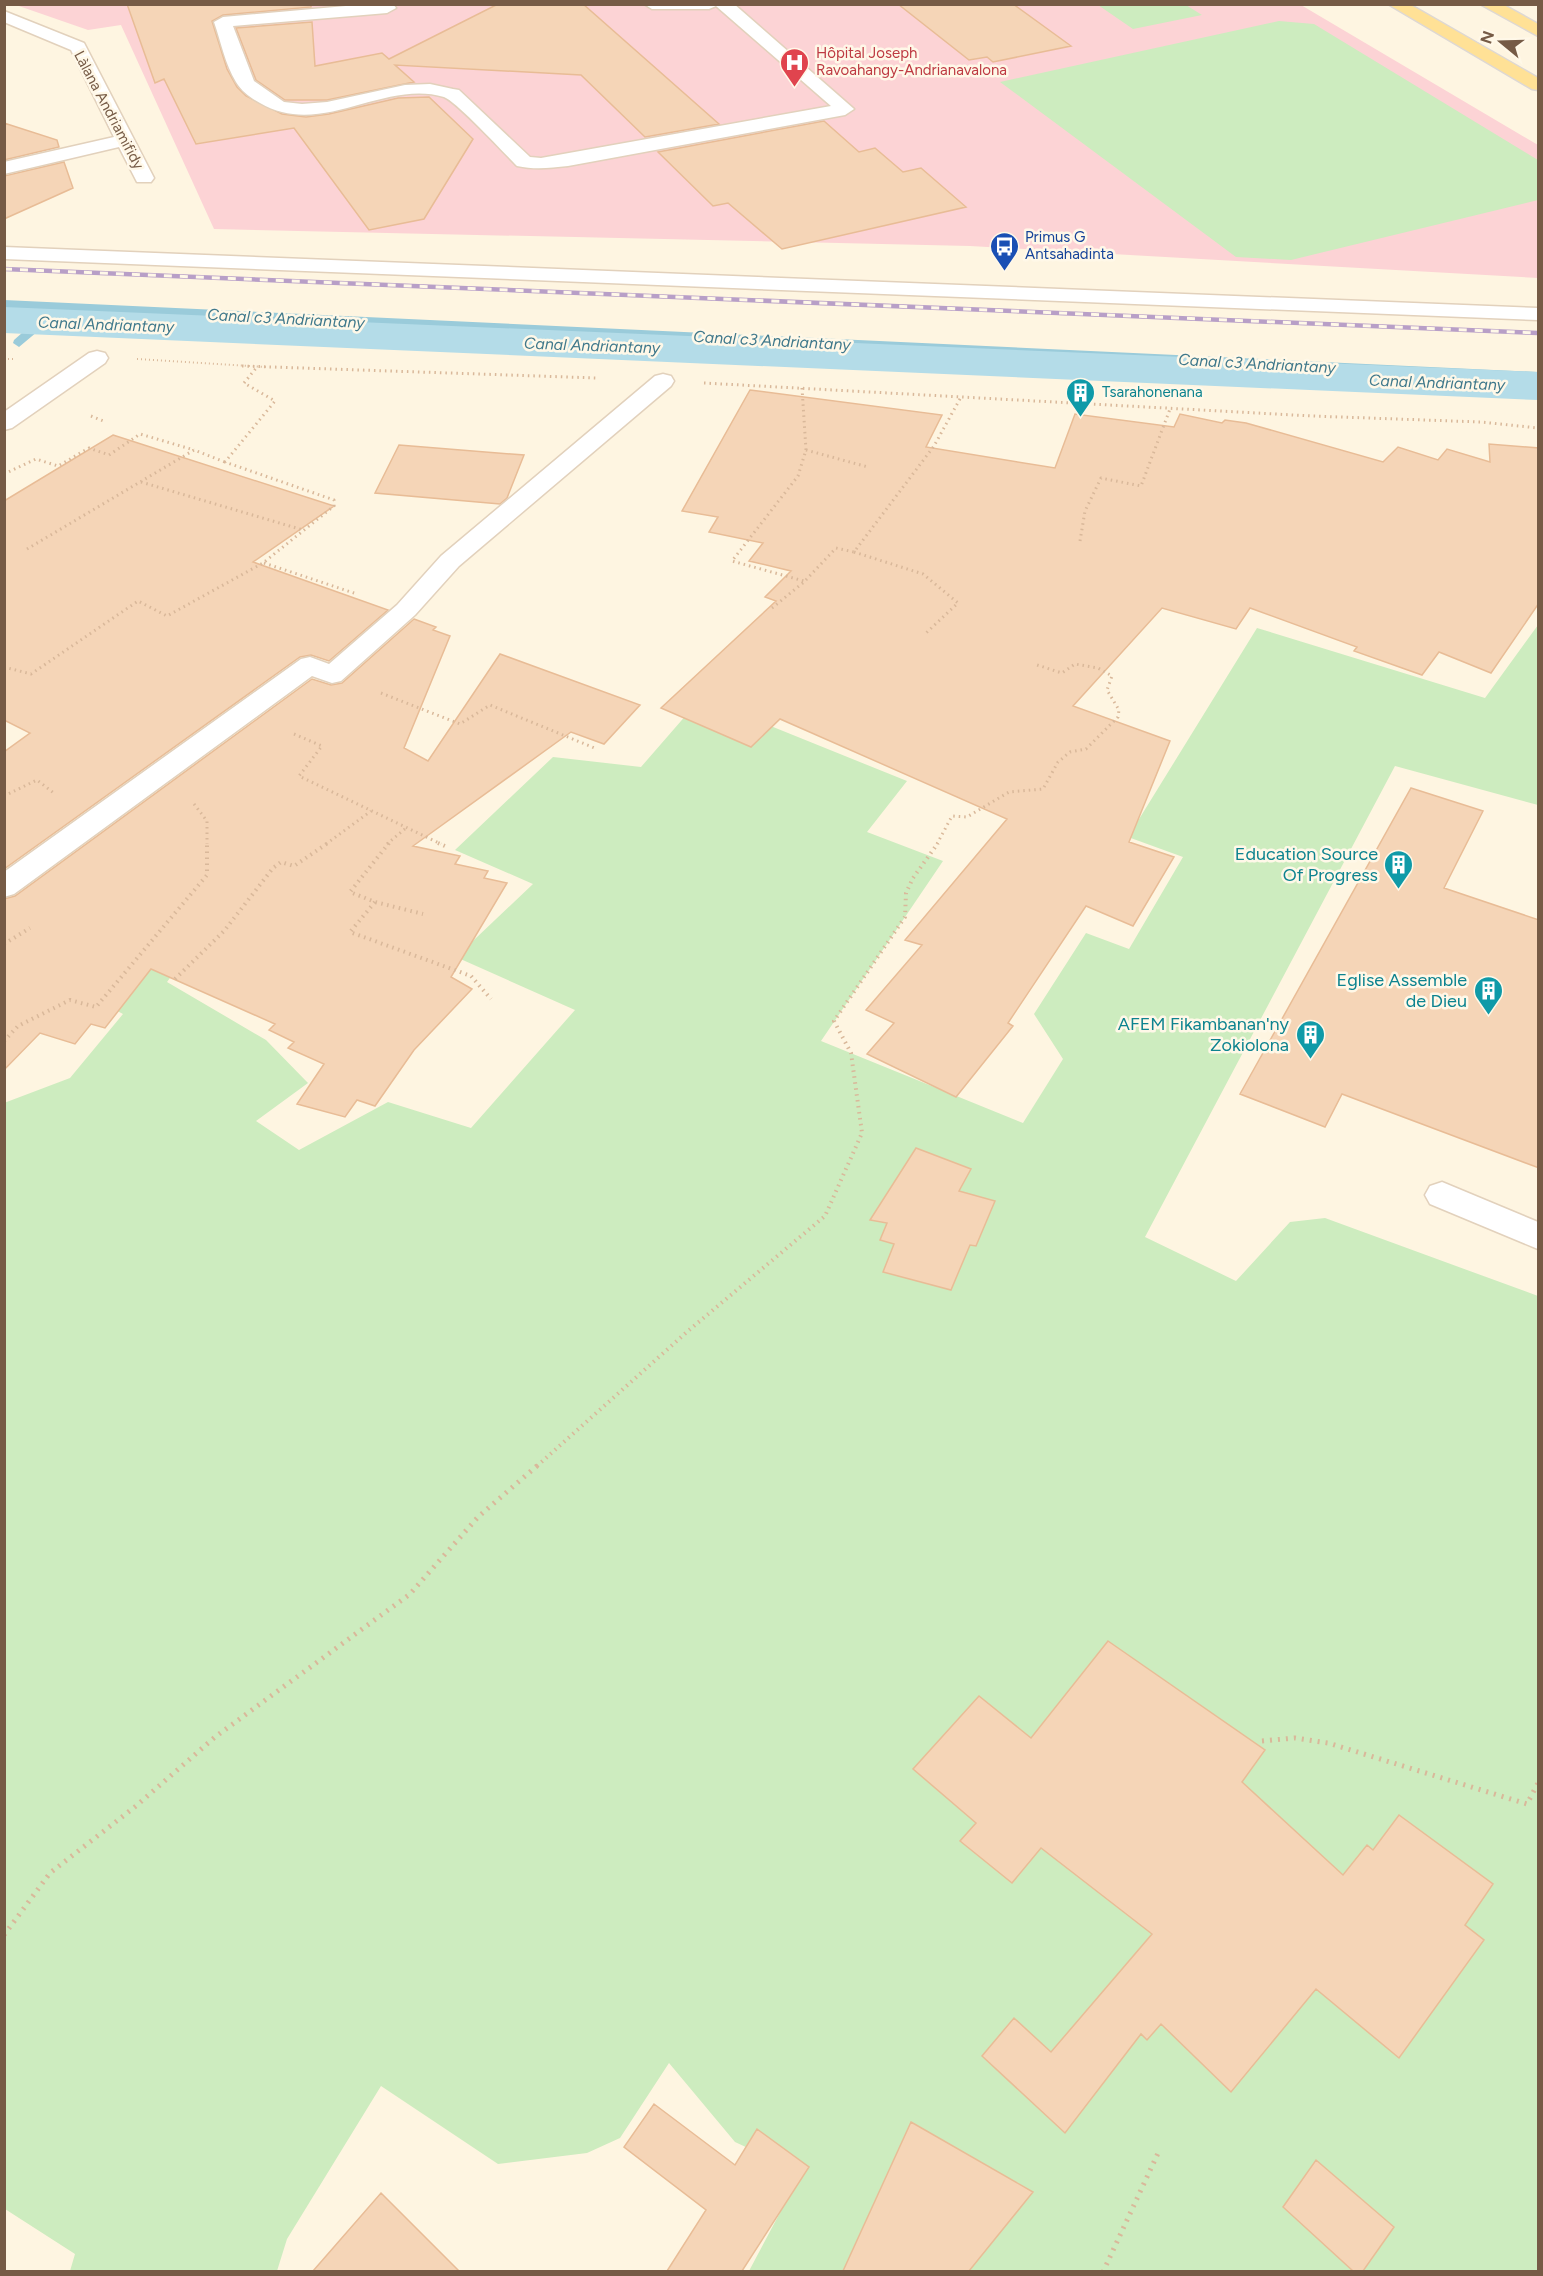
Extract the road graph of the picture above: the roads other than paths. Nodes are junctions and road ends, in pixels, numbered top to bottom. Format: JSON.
{"nodes":[{"id":1,"x":652,"y":4,"type":"edge"},
{"id":2,"x":709,"y":4,"type":"edge"},
{"id":3,"x":723,"y":4,"type":"edge"},
{"id":4,"x":1396,"y":4,"type":"edge"},
{"id":5,"x":1488,"y":4,"type":"edge"},
{"id":6,"x":387,"y":8,"type":"dead end"},
{"id":7,"x":4,"y":16,"type":"edge"},
{"id":8,"x":1539,"y":31,"type":"edge"},
{"id":9,"x":1539,"y":85,"type":"edge"},
{"id":10,"x":125,"y":140,"type":"junction"},
{"id":11,"x":4,"y":168,"type":"edge"},
{"id":12,"x":144,"y":178,"type":"dead end"},
{"id":13,"x":4,"y":253,"type":"edge"},
{"id":14,"x":1539,"y":314,"type":"edge"},
{"id":15,"x":97,"y":358,"type":"road end"},
{"id":16,"x":663,"y":381,"type":"road end"},
{"id":17,"x":4,"y":423,"type":"edge"},
{"id":18,"x":4,"y":887,"type":"edge"},
{"id":19,"x":1442,"y":1195,"type":"dead end"},
{"id":20,"x":1539,"y":1236,"type":"edge"}],
"edges":[{"from":1,"to":2,"type":"street"},
{"from":3,"to":6,"type":"street"},
{"from":4,"to":9,"type":"main road"},
{"from":5,"to":8,"type":"main road"},
{"from":7,"to":10,"type":"street","name":"Làlana Andriamifidy"},
{"from":10,"to":11,"type":"street"},
{"from":10,"to":12,"type":"street","name":"Làlana Andriamifidy"},
{"from":13,"to":14,"type":"street"},
{"from":15,"to":17,"type":"street"},
{"from":16,"to":18,"type":"street"},
{"from":19,"to":20,"type":"street"}]}
